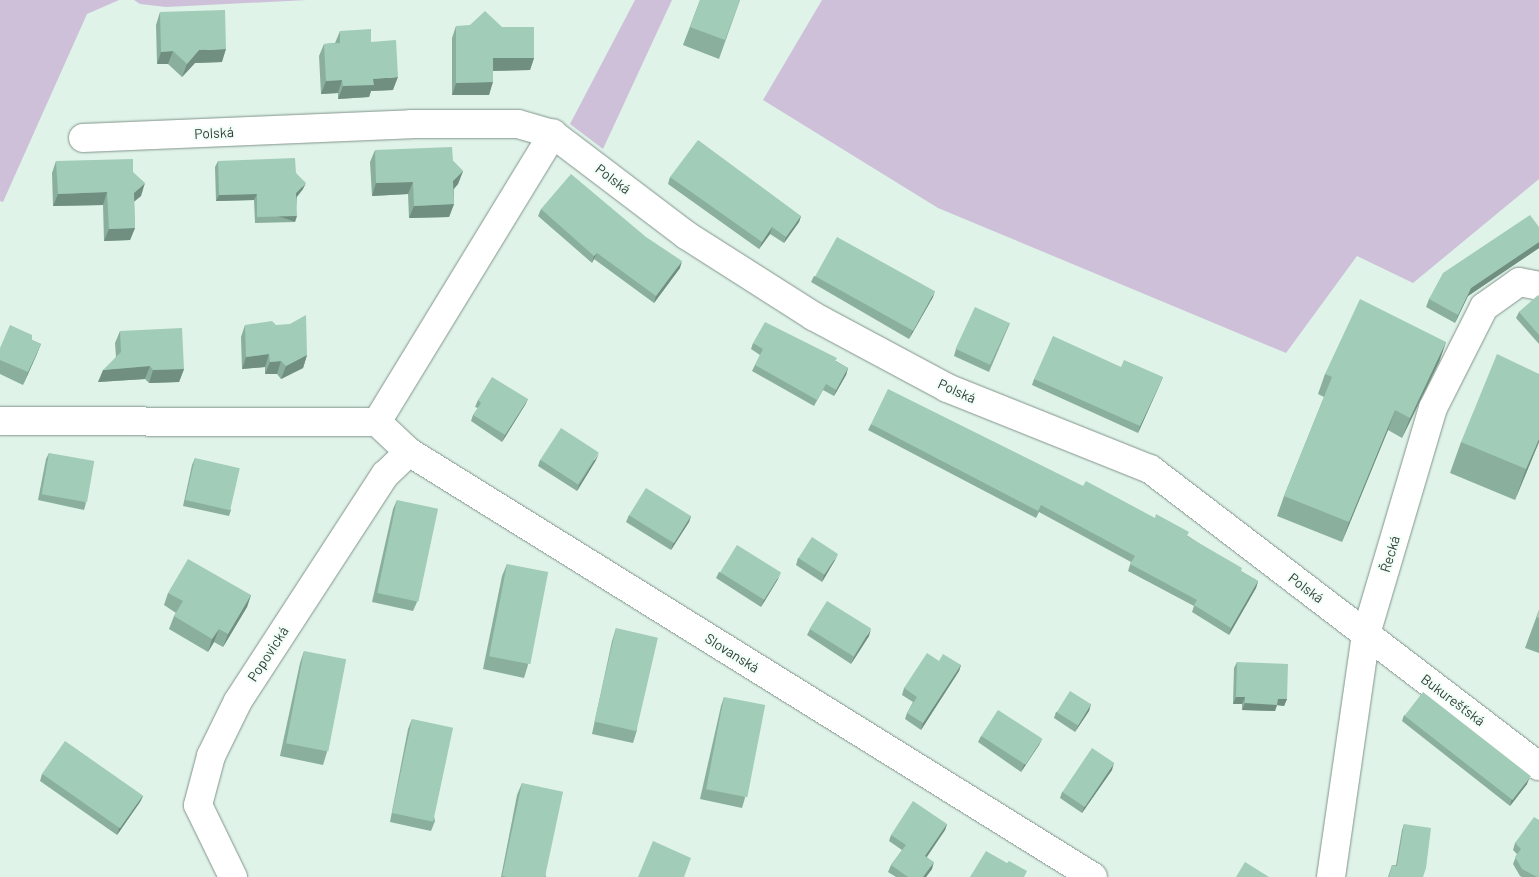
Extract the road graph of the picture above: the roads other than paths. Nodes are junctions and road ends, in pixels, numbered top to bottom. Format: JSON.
{"nodes":[{"id":1,"x":553,"y":134,"type":"junction"},
{"id":2,"x":83,"y":138,"type":"dead end"},
{"id":3,"x":1539,"y":286,"type":"edge"},
{"id":4,"x":377,"y":422,"type":"junction"},
{"id":5,"x":1,"y":423,"type":"edge"},
{"id":6,"x":409,"y":452,"type":"junction"},
{"id":7,"x":1366,"y":634,"type":"junction"},
{"id":8,"x":1539,"y":766,"type":"edge"},
{"id":9,"x":233,"y":877,"type":"edge"},
{"id":10,"x":1093,"y":877,"type":"edge"},
{"id":11,"x":1332,"y":877,"type":"edge"}],
"edges":[{"from":1,"to":2,"type":"street","name":"Polská"},
{"from":1,"to":4,"type":"street"},
{"from":1,"to":7,"type":"street","name":"Polská"},
{"from":3,"to":7,"type":"street","name":"Řecká"},
{"from":4,"to":5,"type":"street"},
{"from":4,"to":6,"type":"street","name":"Slovanská"},
{"from":6,"to":9,"type":"street","name":"Popovická"},
{"from":6,"to":10,"type":"street","name":"Slovanská"},
{"from":7,"to":8,"type":"street","name":"Bukurešťská"},
{"from":7,"to":11,"type":"street","name":"Řecká"}]}
